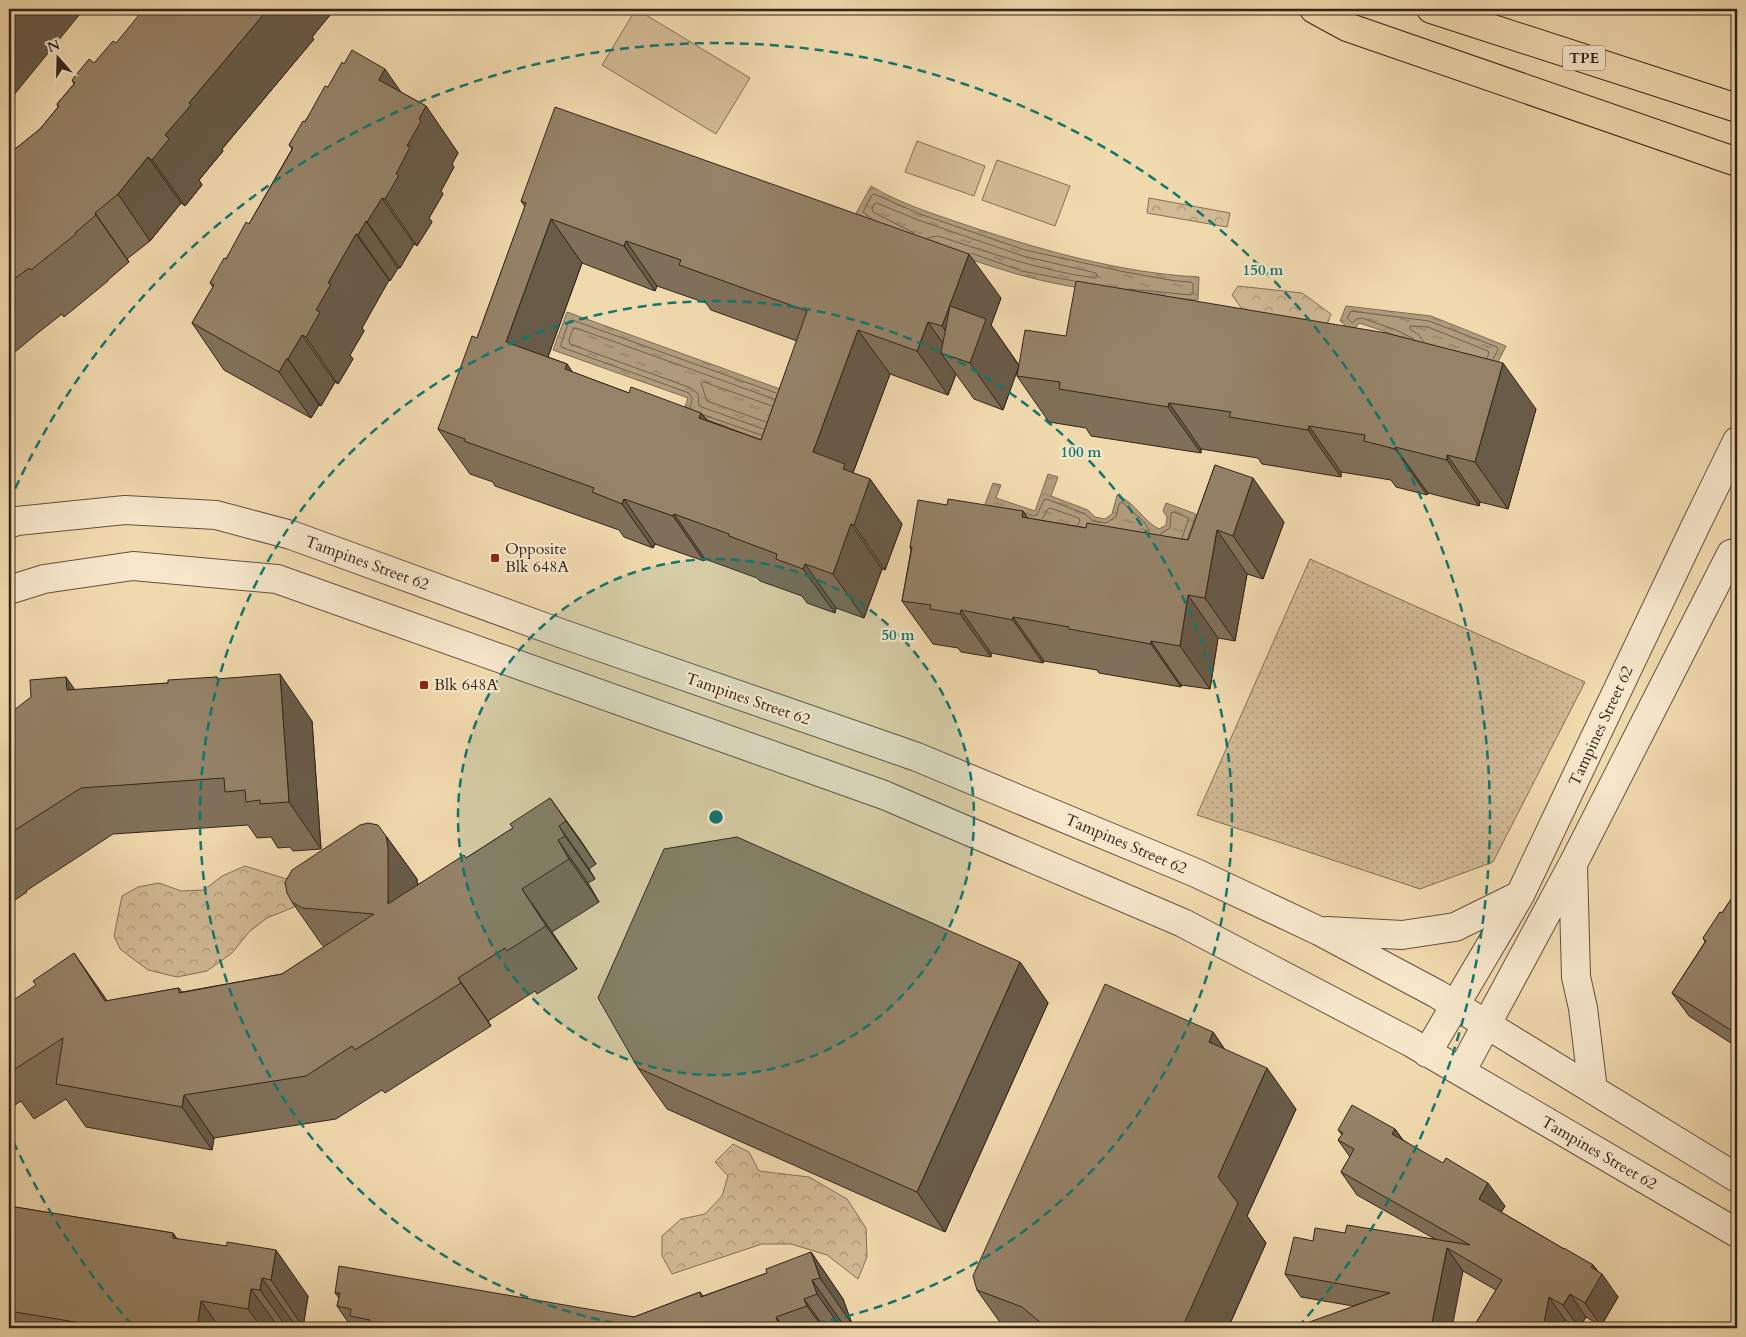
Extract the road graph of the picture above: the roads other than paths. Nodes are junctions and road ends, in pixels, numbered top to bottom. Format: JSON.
{"nodes":[{"id":1,"x":1314,"y":9,"type":"edge"},
{"id":2,"x":1431,"y":9,"type":"edge"},
{"id":3,"x":1737,"y":108,"type":"edge"},
{"id":4,"x":1737,"y":162,"type":"edge"},
{"id":5,"x":1737,"y":441,"type":"edge"},
{"id":6,"x":9,"y":524,"type":"edge"},
{"id":7,"x":1737,"y":552,"type":"edge"},
{"id":8,"x":9,"y":590,"type":"edge"},
{"id":9,"x":1654,"y":614,"type":"junction"},
{"id":10,"x":1692,"y":628,"type":"junction"},
{"id":11,"x":1573,"y":864,"type":"junction"},
{"id":12,"x":1520,"y":895,"type":"junction"},
{"id":13,"x":1319,"y":931,"type":"junction"},
{"id":14,"x":1455,"y":1006,"type":"junction"},
{"id":15,"x":1486,"y":1025,"type":"junction"},
{"id":16,"x":1428,"y":1053,"type":"junction"},
{"id":17,"x":1461,"y":1072,"type":"junction"},
{"id":18,"x":1593,"y":1090,"type":"junction"},
{"id":19,"x":1737,"y":1178,"type":"edge"},
{"id":20,"x":1737,"y":1233,"type":"edge"}],
"edges":[{"from":1,"to":4,"type":"highway"},
{"from":2,"to":3,"type":"highway","number":"TPE"},
{"from":5,"to":9,"type":"street","name":"Tampines Street 62"},
{"from":6,"to":13,"type":"street","name":"Tampines Street 62"},
{"from":7,"to":10,"type":"street"},
{"from":8,"to":16,"type":"street","name":"Tampines Street 62"},
{"from":9,"to":10,"type":"street"},
{"from":9,"to":12,"type":"street","name":"Tampines Street 62"},
{"from":10,"to":11,"type":"street"},
{"from":11,"to":15,"type":"street"},
{"from":11,"to":18,"type":"street"},
{"from":12,"to":13,"type":"street"},
{"from":12,"to":14,"type":"street","name":"Tampines Street 62"},
{"from":13,"to":14,"type":"street","name":"Tampines Street 62"},
{"from":14,"to":15,"type":"street","name":"Tampines Street 62"},
{"from":14,"to":16,"type":"street","name":"Tampines Street 62"},
{"from":15,"to":17,"type":"street"},
{"from":15,"to":18,"type":"street","name":"Tampines Street 62"},
{"from":16,"to":17,"type":"street","name":"Tampines Street 62"},
{"from":17,"to":20,"type":"street","name":"Tampines Street 62"},
{"from":18,"to":19,"type":"street","name":"Tampines Street 62"}]}
